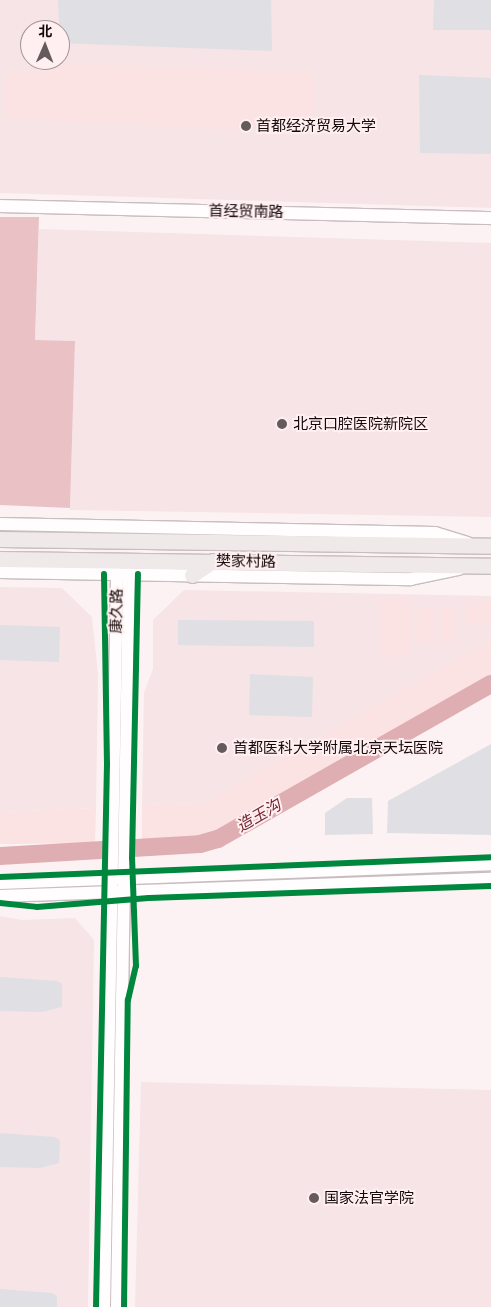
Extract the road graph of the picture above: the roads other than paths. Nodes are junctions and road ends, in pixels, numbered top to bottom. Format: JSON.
{"nodes":[{"id":1,"x":0,"y":206,"type":"edge"},
{"id":2,"x":491,"y":218,"type":"edge"},
{"id":3,"x":0,"y":524,"type":"edge"},
{"id":4,"x":0,"y":539,"type":"edge"},
{"id":5,"x":484,"y":546,"type":"edge"},
{"id":6,"x":0,"y":559,"type":"edge"},
{"id":7,"x":213,"y":561,"type":"junction"},
{"id":8,"x":484,"y":566,"type":"edge"},
{"id":9,"x":0,"y":572,"type":"edge"},
{"id":10,"x":123,"y":574,"type":"junction"},
{"id":11,"x":192,"y":575,"type":"junction"},
{"id":12,"x":122,"y":603,"type":"junction"},
{"id":13,"x":491,"y":864,"type":"edge"},
{"id":14,"x":126,"y":878,"type":"junction"},
{"id":15,"x":112,"y":879,"type":"junction"},
{"id":16,"x":491,"y":879,"type":"edge"},
{"id":17,"x":0,"y":883,"type":"edge"},
{"id":18,"x":126,"y":893,"type":"junction"},
{"id":19,"x":112,"y":894,"type":"junction"},
{"id":20,"x":0,"y":896,"type":"edge"},
{"id":21,"x":104,"y":1307,"type":"edge"},
{"id":22,"x":117,"y":1307,"type":"edge"}],
"edges":[{"from":1,"to":2,"type":"street","name":"首经贸南路"},
{"from":3,"to":5,"type":"street"},
{"from":4,"to":5,"type":"main road","name":"樊家村路"},
{"from":6,"to":7,"type":"main road","name":"樊家村路"},
{"from":7,"to":8,"type":"main road","name":"樊家村路"},
{"from":7,"to":11,"type":"main road"},
{"from":8,"to":11,"type":"street"},
{"from":9,"to":10,"type":"street"},
{"from":10,"to":11,"type":"street"},
{"from":10,"to":12,"type":"street","name":"康久路"},
{"from":12,"to":14,"type":"street","name":"康久路"},
{"from":12,"to":15,"type":"street","name":"康久路"},
{"from":13,"to":14,"type":"street"},
{"from":14,"to":15,"type":"street"},
{"from":14,"to":18,"type":"street","name":"康久路"},
{"from":15,"to":17,"type":"street"},
{"from":15,"to":19,"type":"street","name":"康久路"},
{"from":16,"to":18,"type":"street"},
{"from":18,"to":19,"type":"street"},
{"from":18,"to":22,"type":"street","name":"康久路"},
{"from":19,"to":20,"type":"street"},
{"from":19,"to":21,"type":"street","name":"康久路"}]}
